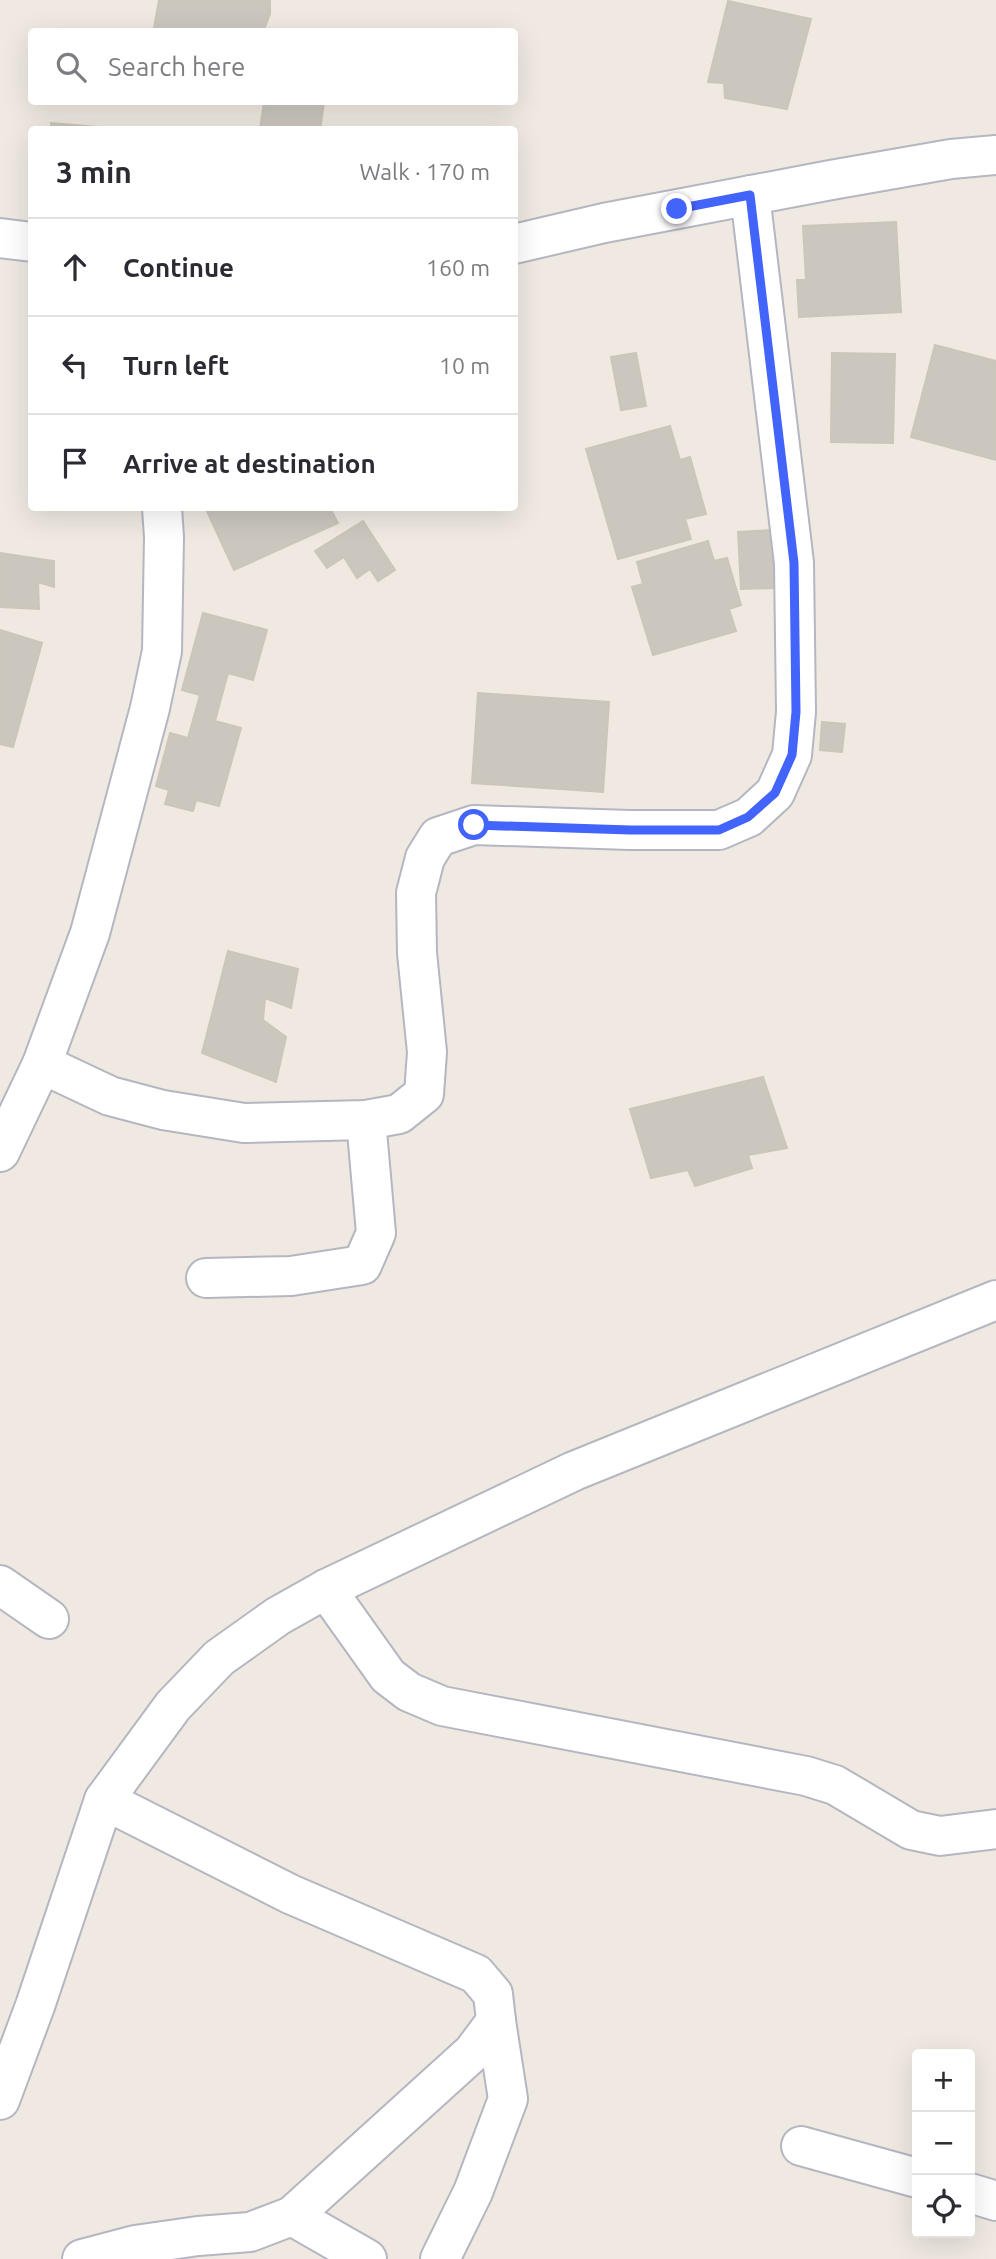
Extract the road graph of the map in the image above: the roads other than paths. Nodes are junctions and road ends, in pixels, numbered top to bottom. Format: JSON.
{"nodes":[{"id":1,"x":996,"y":155,"type":"edge"},
{"id":2,"x":750,"y":195,"type":"junction"},
{"id":3,"x":0,"y":238,"type":"edge"},
{"id":4,"x":28,"y":242,"type":"edge"},
{"id":5,"x":518,"y":243,"type":"edge"},
{"id":6,"x":162,"y":511,"type":"edge"},
{"id":7,"x":43,"y":1064,"type":"junction"},
{"id":8,"x":366,"y":1120,"type":"junction"},
{"id":9,"x":0,"y":1152,"type":"edge"},
{"id":10,"x":206,"y":1279,"type":"dead end"},
{"id":11,"x":996,"y":1300,"type":"edge"},
{"id":12,"x":0,"y":1584,"type":"edge"},
{"id":13,"x":326,"y":1589,"type":"junction"},
{"id":14,"x":49,"y":1619,"type":"dead end"},
{"id":15,"x":104,"y":1800,"type":"junction"},
{"id":16,"x":996,"y":1829,"type":"edge"},
{"id":17,"x":496,"y":2021,"type":"junction"},
{"id":18,"x":0,"y":2099,"type":"edge"},
{"id":19,"x":801,"y":2146,"type":"dead end"},
{"id":20,"x":912,"y":2177,"type":"edge"},
{"id":21,"x":975,"y":2194,"type":"edge"},
{"id":22,"x":996,"y":2200,"type":"edge"},
{"id":23,"x":292,"y":2216,"type":"junction"},
{"id":24,"x":82,"y":2259,"type":"edge"},
{"id":25,"x":367,"y":2259,"type":"edge"},
{"id":26,"x":440,"y":2259,"type":"edge"}],
"edges":[{"from":1,"to":2,"type":"street"},
{"from":2,"to":5,"type":"street"},
{"from":2,"to":8,"type":"street"},
{"from":3,"to":4,"type":"street"},
{"from":6,"to":7,"type":"street"},
{"from":7,"to":8,"type":"street"},
{"from":7,"to":9,"type":"street"},
{"from":8,"to":10,"type":"street"},
{"from":11,"to":13,"type":"street"},
{"from":12,"to":14,"type":"street"},
{"from":13,"to":15,"type":"street"},
{"from":13,"to":16,"type":"street"},
{"from":15,"to":17,"type":"street"},
{"from":15,"to":18,"type":"street"},
{"from":17,"to":23,"type":"street"},
{"from":17,"to":26,"type":"street"},
{"from":19,"to":20,"type":"street"},
{"from":21,"to":22,"type":"street"},
{"from":23,"to":24,"type":"street"},
{"from":23,"to":25,"type":"street"}]}
